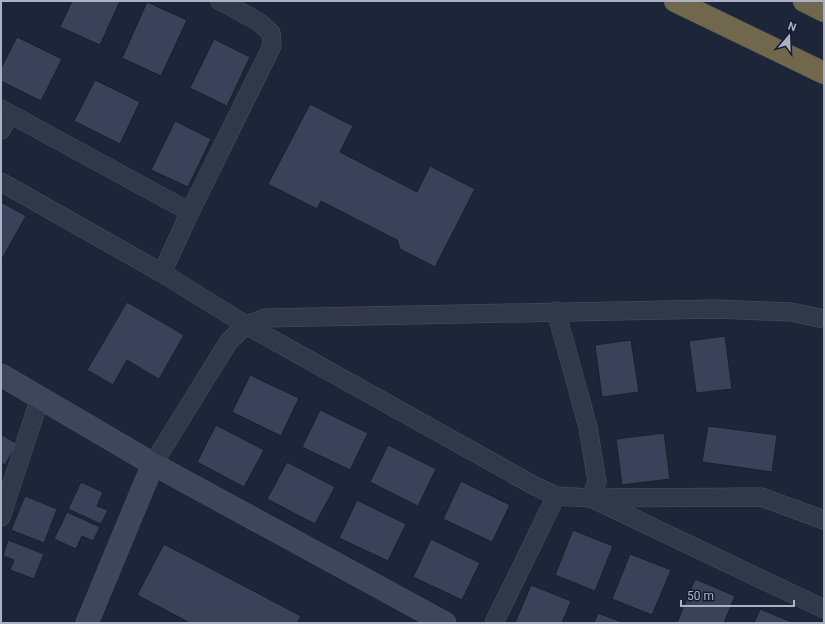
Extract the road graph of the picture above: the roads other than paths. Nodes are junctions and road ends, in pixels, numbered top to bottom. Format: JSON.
{"nodes":[{"id":1,"x":220,"y":1,"type":"edge"},
{"id":2,"x":675,"y":1,"type":"edge"},
{"id":3,"x":804,"y":1,"type":"edge"},
{"id":4,"x":824,"y":11,"type":"edge"},
{"id":5,"x":824,"y":74,"type":"edge"},
{"id":6,"x":5,"y":112,"type":"edge"},
{"id":7,"x":1,"y":130,"type":"edge"},
{"id":8,"x":1,"y":182,"type":"edge"},
{"id":9,"x":190,"y":212,"type":"junction"},
{"id":10,"x":162,"y":273,"type":"junction"},
{"id":11,"x":556,"y":311,"type":"junction"},
{"id":12,"x":824,"y":319,"type":"edge"},
{"id":13,"x":246,"y":325,"type":"junction"},
{"id":14,"x":1,"y":375,"type":"edge"},
{"id":15,"x":40,"y":398,"type":"junction"},
{"id":16,"x":153,"y":464,"type":"junction"},
{"id":17,"x":556,"y":496,"type":"junction"},
{"id":18,"x":591,"y":498,"type":"junction"},
{"id":19,"x":1,"y":517,"type":"edge"},
{"id":20,"x":824,"y":520,"type":"edge"},
{"id":21,"x":824,"y":609,"type":"edge"},
{"id":22,"x":88,"y":623,"type":"edge"},
{"id":23,"x":445,"y":623,"type":"edge"},
{"id":24,"x":494,"y":623,"type":"edge"}],
"edges":[{"from":1,"to":9,"type":"street"},
{"from":2,"to":5,"type":"highway"},
{"from":3,"to":4,"type":"highway"},
{"from":6,"to":7,"type":"street"},
{"from":6,"to":9,"type":"street"},
{"from":8,"to":10,"type":"street"},
{"from":9,"to":10,"type":"street"},
{"from":10,"to":13,"type":"street"},
{"from":11,"to":12,"type":"street"},
{"from":11,"to":13,"type":"street"},
{"from":11,"to":18,"type":"street"},
{"from":13,"to":16,"type":"street"},
{"from":13,"to":17,"type":"street"},
{"from":14,"to":15,"type":"street"},
{"from":15,"to":16,"type":"street"},
{"from":15,"to":19,"type":"street"},
{"from":16,"to":22,"type":"street"},
{"from":16,"to":23,"type":"street"},
{"from":17,"to":18,"type":"street"},
{"from":17,"to":24,"type":"street"},
{"from":18,"to":20,"type":"street"},
{"from":18,"to":21,"type":"street"}]}
